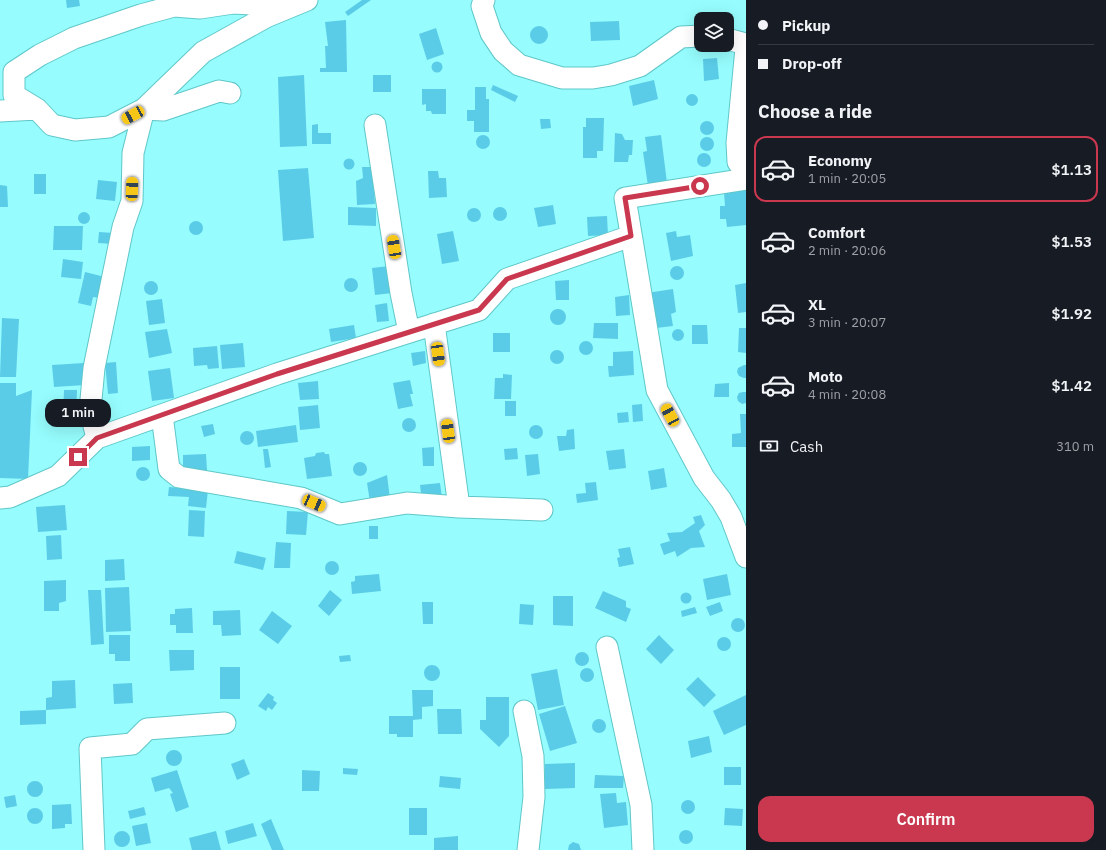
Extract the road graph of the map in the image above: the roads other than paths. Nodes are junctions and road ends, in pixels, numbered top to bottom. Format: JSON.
{"nodes":[{"id":1,"x":303,"y":0,"type":"edge"},
{"id":2,"x":307,"y":0,"type":"edge"},
{"id":3,"x":480,"y":2,"type":"edge"},
{"id":4,"x":694,"y":36,"type":"edge"},
{"id":5,"x":734,"y":41,"type":"edge"},
{"id":6,"x":746,"y":44,"type":"edge"},
{"id":7,"x":746,"y":48,"type":"edge"},
{"id":8,"x":230,"y":93,"type":"dead end"},
{"id":9,"x":37,"y":109,"type":"junction"},
{"id":10,"x":144,"y":109,"type":"junction"},
{"id":11,"x":0,"y":111,"type":"edge"},
{"id":12,"x":376,"y":125,"type":"dead end"},
{"id":13,"x":746,"y":174,"type":"edge"},
{"id":14,"x":746,"y":180,"type":"edge"},
{"id":15,"x":631,"y":236,"type":"junction"},
{"id":16,"x":434,"y":324,"type":"junction"},
{"id":17,"x":408,"y":332,"type":"junction"},
{"id":18,"x":162,"y":415,"type":"junction"},
{"id":19,"x":97,"y":438,"type":"junction"},
{"id":20,"x":0,"y":498,"type":"edge"},
{"id":21,"x":459,"y":507,"type":"junction"},
{"id":22,"x":542,"y":510,"type":"dead end"},
{"id":23,"x":746,"y":557,"type":"edge"},
{"id":24,"x":607,"y":647,"type":"dead end"},
{"id":25,"x":524,"y":711,"type":"dead end"},
{"id":26,"x":225,"y":723,"type":"dead end"},
{"id":27,"x":94,"y":850,"type":"edge"},
{"id":28,"x":528,"y":850,"type":"edge"},
{"id":29,"x":643,"y":850,"type":"edge"}],
"edges":[{"from":1,"to":9,"type":"street"},
{"from":2,"to":10,"type":"street"},
{"from":3,"to":4,"type":"street"},
{"from":5,"to":6,"type":"street"},
{"from":7,"to":13,"type":"street"},
{"from":8,"to":10,"type":"street"},
{"from":9,"to":10,"type":"street"},
{"from":9,"to":11,"type":"street"},
{"from":10,"to":19,"type":"street"},
{"from":12,"to":17,"type":"street"},
{"from":14,"to":15,"type":"street"},
{"from":15,"to":16,"type":"street"},
{"from":15,"to":23,"type":"street"},
{"from":16,"to":17,"type":"street"},
{"from":16,"to":21,"type":"street"},
{"from":17,"to":18,"type":"street"},
{"from":18,"to":19,"type":"street"},
{"from":18,"to":21,"type":"street"},
{"from":19,"to":20,"type":"street"},
{"from":21,"to":22,"type":"street"},
{"from":24,"to":29,"type":"street"},
{"from":25,"to":28,"type":"street"},
{"from":26,"to":27,"type":"street"}]}
